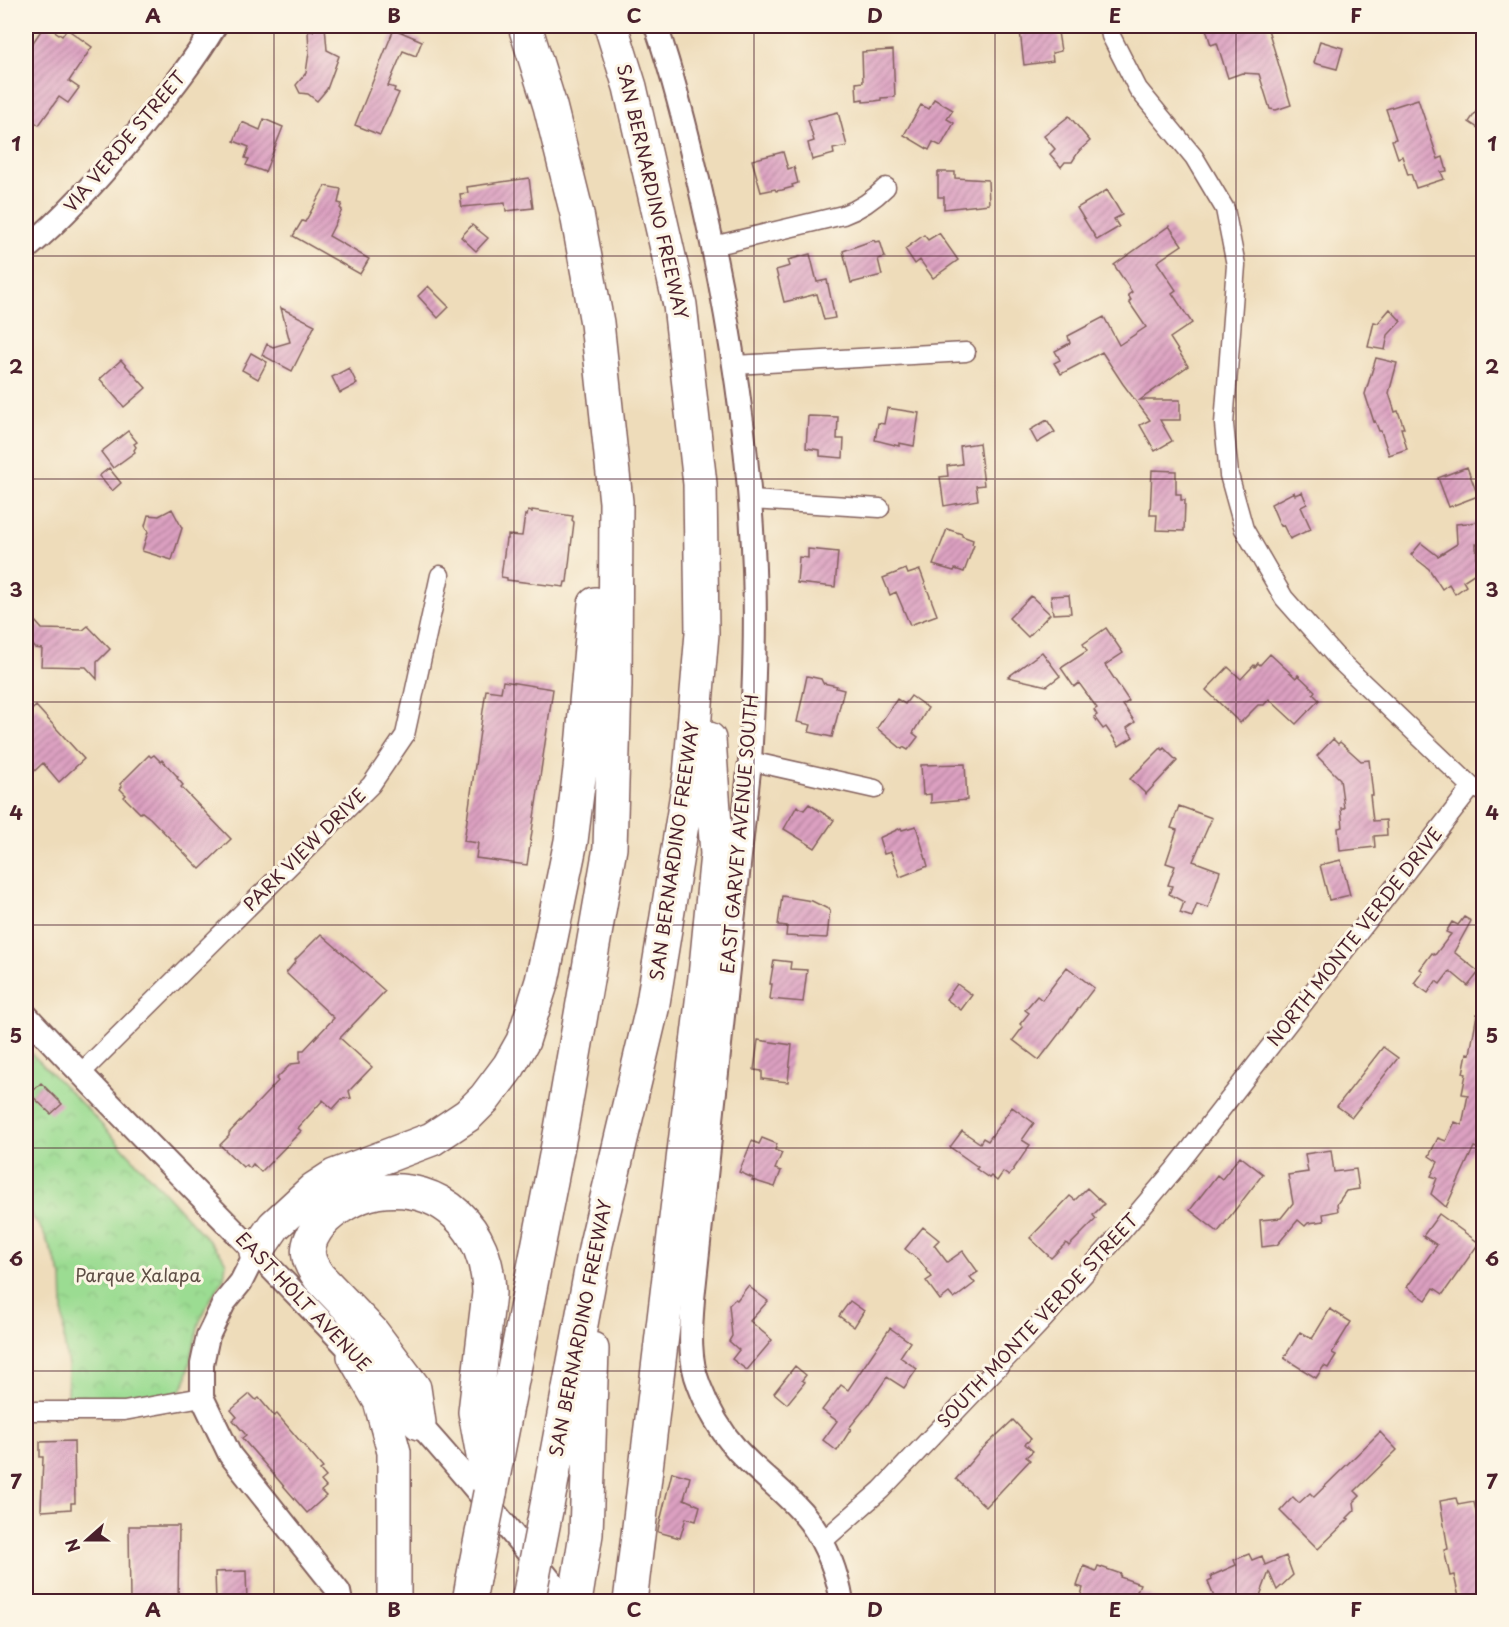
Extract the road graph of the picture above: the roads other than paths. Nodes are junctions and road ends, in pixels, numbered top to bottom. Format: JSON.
{"nodes":[{"id":1,"x":215,"y":26,"type":"edge"},
{"id":2,"x":525,"y":26,"type":"edge"},
{"id":3,"x":611,"y":26,"type":"edge"},
{"id":4,"x":656,"y":26,"type":"edge"},
{"id":5,"x":1108,"y":26,"type":"edge"},
{"id":6,"x":886,"y":188,"type":"dead end"},
{"id":7,"x":713,"y":246,"type":"junction"},
{"id":8,"x":26,"y":249,"type":"edge"},
{"id":9,"x":597,"y":323,"type":"junction"},
{"id":10,"x":966,"y":352,"type":"dead end"},
{"id":11,"x":734,"y":365,"type":"junction"},
{"id":12,"x":750,"y":500,"type":"junction"},
{"id":13,"x":880,"y":508,"type":"dead end"},
{"id":14,"x":440,"y":575,"type":"dead end"},
{"id":15,"x":702,"y":633,"type":"junction"},
{"id":16,"x":750,"y":761,"type":"junction"},
{"id":17,"x":875,"y":789,"type":"dead end"},
{"id":18,"x":1478,"y":789,"type":"edge"},
{"id":19,"x":26,"y":1015,"type":"edge"},
{"id":20,"x":80,"y":1074,"type":"junction"},
{"id":21,"x":1238,"y":1087,"type":"joint"},
{"id":22,"x":596,"y":1244,"type":"junction"},
{"id":23,"x":256,"y":1252,"type":"junction"},
{"id":24,"x":354,"y":1356,"type":"junction"},
{"id":25,"x":202,"y":1397,"type":"junction"},
{"id":26,"x":26,"y":1411,"type":"edge"},
{"id":27,"x":419,"y":1424,"type":"junction"},
{"id":28,"x":490,"y":1493,"type":"junction"},
{"id":29,"x":823,"y":1541,"type":"junction"},
{"id":30,"x":471,"y":1590,"type":"edge"},
{"id":31,"x":341,"y":1602,"type":"edge"},
{"id":32,"x":394,"y":1602,"type":"edge"},
{"id":33,"x":528,"y":1602,"type":"edge"},
{"id":34,"x":568,"y":1602,"type":"edge"},
{"id":35,"x":575,"y":1602,"type":"edge"},
{"id":36,"x":630,"y":1602,"type":"edge"},
{"id":37,"x":842,"y":1602,"type":"edge"}],
"edges":[{"from":1,"to":8,"type":"street","name":"VIA VERDE STREET"},
{"from":2,"to":9,"type":"highway"},
{"from":3,"to":15,"type":"highway","name":"SAN BERNARDINO FREEWAY"},
{"from":4,"to":7,"type":"street","name":"EAST GARVEY AVENUE SOUTH"},
{"from":5,"to":18,"type":"street"},
{"from":6,"to":7,"type":"street"},
{"from":7,"to":11,"type":"street","name":"EAST GARVEY AVENUE SOUTH"},
{"from":9,"to":23,"type":"highway"},
{"from":9,"to":28,"type":"highway"},
{"from":10,"to":11,"type":"street"},
{"from":11,"to":12,"type":"street","name":"EAST GARVEY AVENUE SOUTH"},
{"from":12,"to":13,"type":"street"},
{"from":12,"to":16,"type":"street","name":"EAST GARVEY AVENUE SOUTH"},
{"from":14,"to":20,"type":"street","name":"PARK VIEW DRIVE"},
{"from":15,"to":22,"type":"highway","name":"SAN BERNARDINO FREEWAY"},
{"from":15,"to":36,"type":"highway"},
{"from":16,"to":17,"type":"street"},
{"from":16,"to":29,"type":"street","name":"EAST GARVEY AVENUE SOUTH"},
{"from":18,"to":21,"type":"street","name":"NORTH MONTE VERDE DRIVE"},
{"from":19,"to":20,"type":"street","name":"EAST HOLT AVENUE"},
{"from":20,"to":23,"type":"street","name":"EAST HOLT AVENUE"},
{"from":21,"to":29,"type":"street","name":"SOUTH MONTE VERDE STREET"},
{"from":22,"to":33,"type":"highway","name":"SAN BERNARDINO FREEWAY","bridge":true},
{"from":22,"to":35,"type":"highway"},
{"from":23,"to":24,"type":"street","name":"EAST HOLT AVENUE"},
{"from":23,"to":25,"type":"street"},
{"from":24,"to":27,"type":"street","name":"EAST HOLT AVENUE"},
{"from":24,"to":32,"type":"highway"},
{"from":25,"to":26,"type":"street"},
{"from":25,"to":31,"type":"street"},
{"from":27,"to":28,"type":"highway"},
{"from":27,"to":34,"type":"street","name":"EAST HOLT AVENUE"},
{"from":28,"to":30,"type":"highway","bridge":true},
{"from":29,"to":37,"type":"street","name":"EAST GARVEY AVENUE SOUTH"}]}
